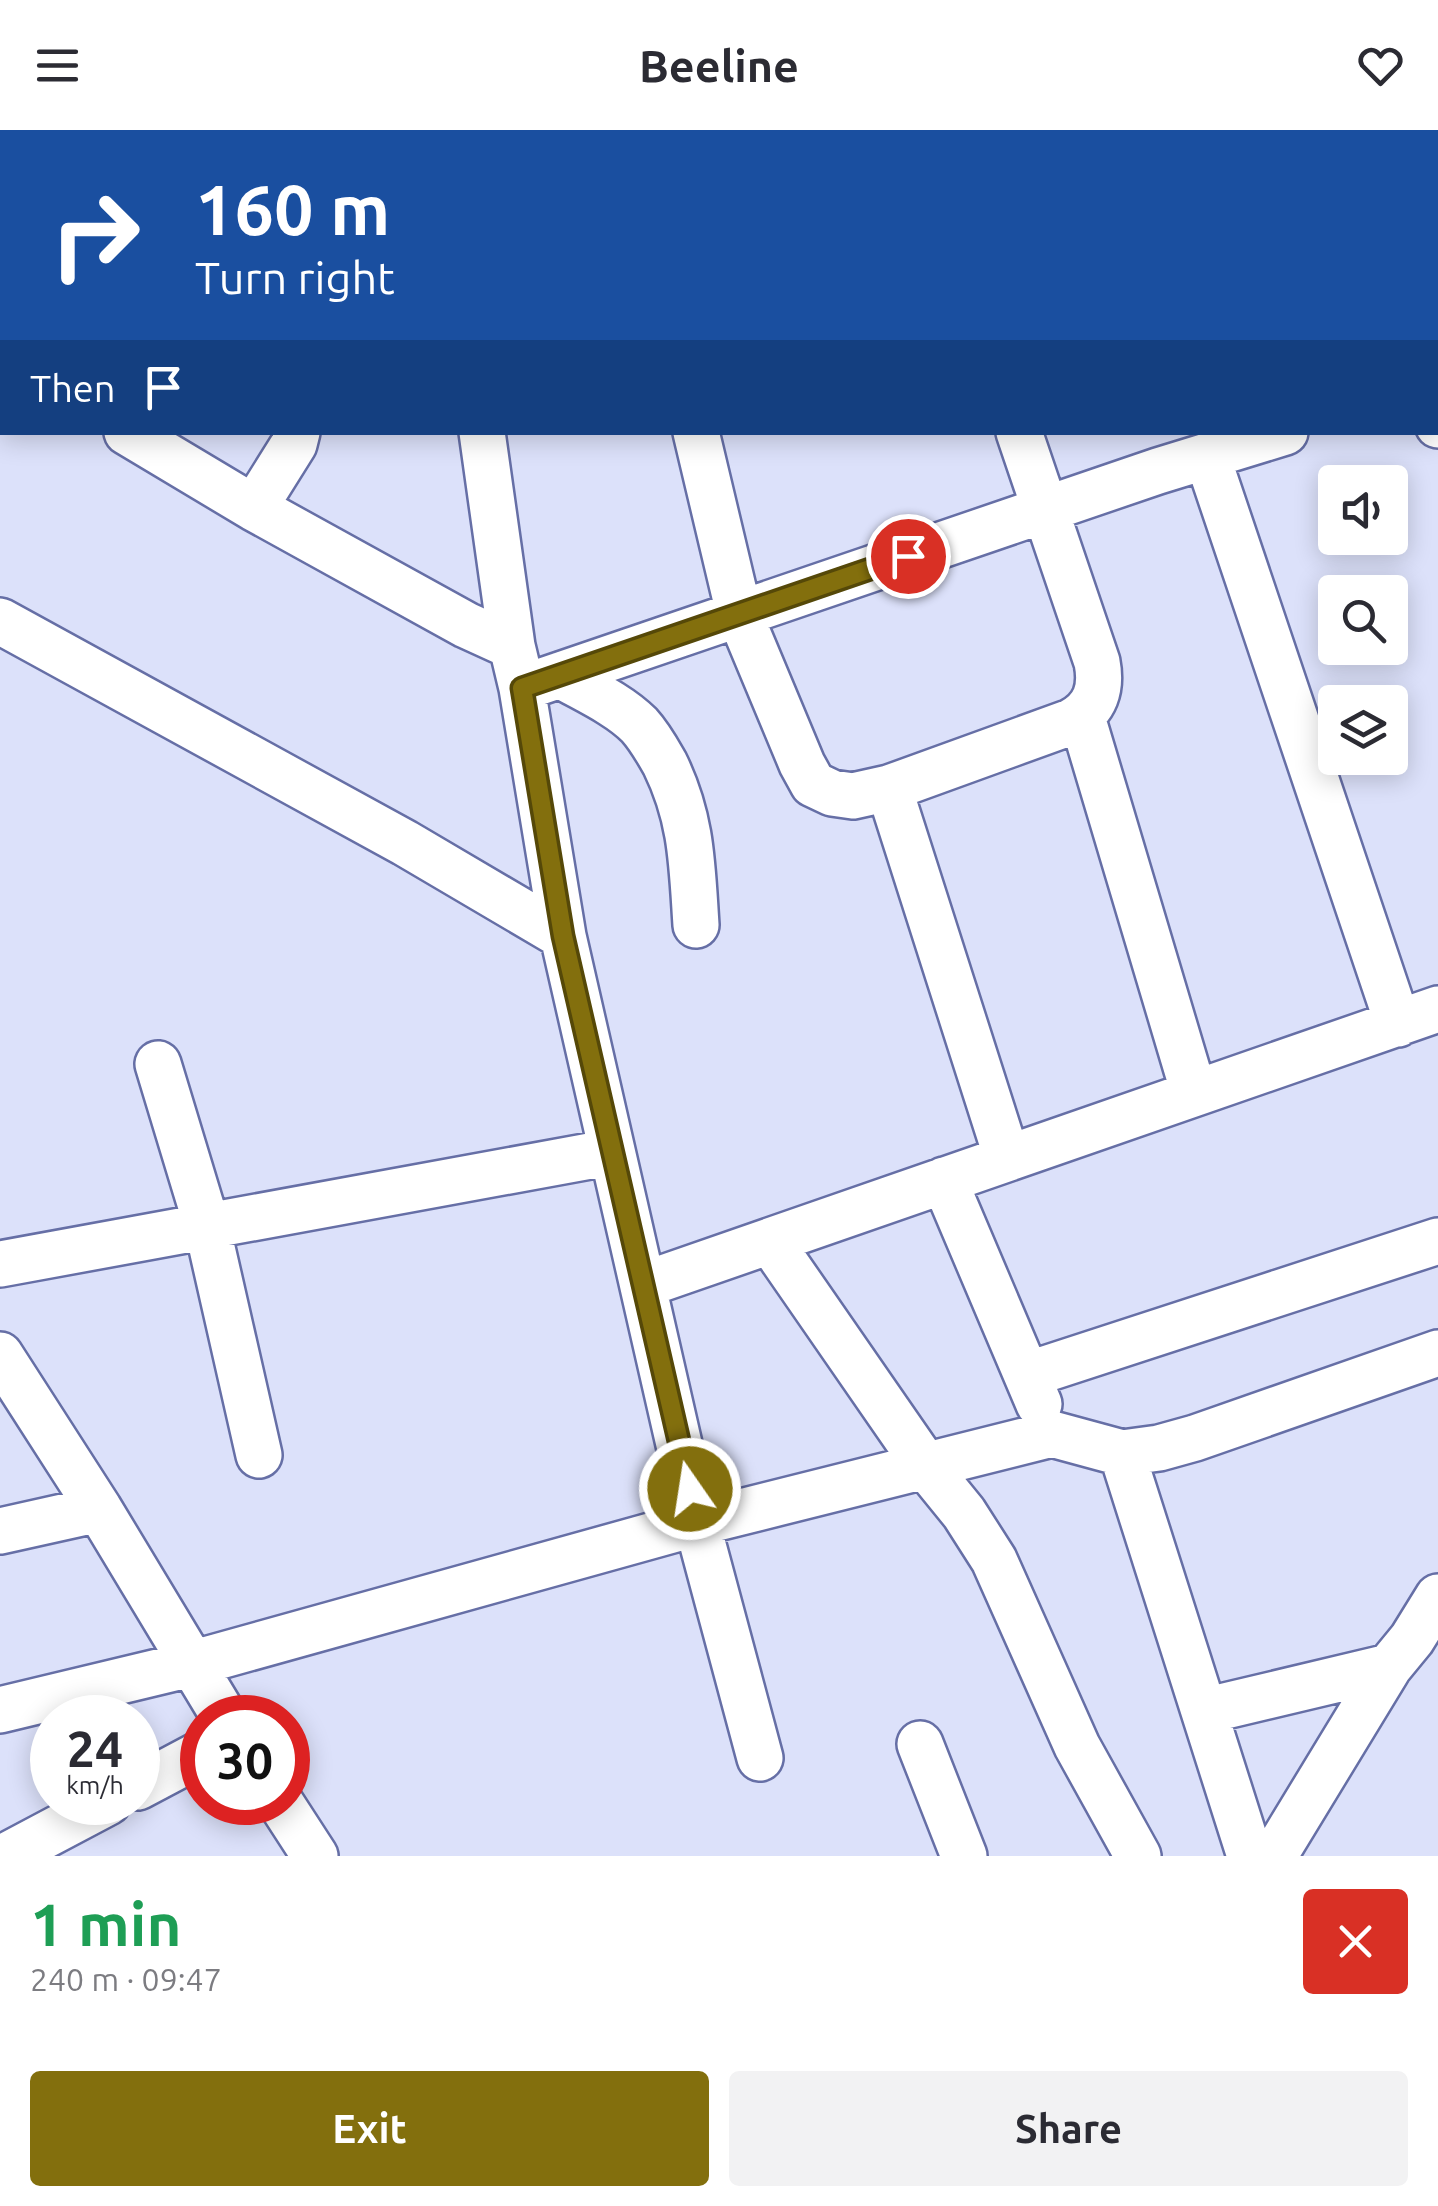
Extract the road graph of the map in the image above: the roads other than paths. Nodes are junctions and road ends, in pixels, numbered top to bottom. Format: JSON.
{"nodes":[{"id":1,"x":132,"y":435,"type":"edge"},
{"id":2,"x":296,"y":435,"type":"edge"},
{"id":3,"x":483,"y":435,"type":"edge"},
{"id":4,"x":697,"y":435,"type":"edge"},
{"id":5,"x":1020,"y":435,"type":"edge"},
{"id":6,"x":1275,"y":435,"type":"edge"},
{"id":7,"x":1207,"y":456,"type":"junction"},
{"id":8,"x":254,"y":508,"type":"junction"},
{"id":9,"x":1044,"y":510,"type":"junction"},
{"id":10,"x":739,"y":614,"type":"junction"},
{"id":11,"x":10,"y":638,"type":"edge"},
{"id":12,"x":531,"y":669,"type":"junction"},
{"id":13,"x":1082,"y":716,"type":"junction"},
{"id":14,"x":889,"y":788,"type":"junction"},
{"id":15,"x":696,"y":924,"type":"dead end"},
{"id":16,"x":563,"y":936,"type":"junction"},
{"id":17,"x":1418,"y":1016,"type":"edge"},
{"id":18,"x":158,"y":1064,"type":"dead end"},
{"id":19,"x":1194,"y":1093,"type":"junction"},
{"id":20,"x":612,"y":1152,"type":"junction"},
{"id":21,"x":1007,"y":1158,"type":"junction"},
{"id":22,"x":944,"y":1180,"type":"junction"},
{"id":23,"x":208,"y":1226,"type":"junction"},
{"id":24,"x":770,"y":1241,"type":"junction"},
{"id":25,"x":1438,"y":1241,"type":"edge"},
{"id":26,"x":0,"y":1264,"type":"edge"},
{"id":27,"x":642,"y":1285,"type":"junction"},
{"id":28,"x":1438,"y":1353,"type":"edge"},
{"id":29,"x":0,"y":1355,"type":"edge"},
{"id":30,"x":1027,"y":1375,"type":"junction"},
{"id":31,"x":1052,"y":1434,"type":"junction"},
{"id":32,"x":1122,"y":1453,"type":"junction"},
{"id":33,"x":259,"y":1455,"type":"dead end"},
{"id":34,"x":925,"y":1465,"type":"junction"},
{"id":35,"x":99,"y":1509,"type":"junction"},
{"id":36,"x":697,"y":1523,"type":"junction"},
{"id":37,"x":0,"y":1531,"type":"edge"},
{"id":38,"x":1438,"y":1597,"type":"edge"},
{"id":39,"x":1413,"y":1645,"type":"edge"},
{"id":40,"x":192,"y":1664,"type":"junction"},
{"id":41,"x":211,"y":1695,"type":"edge"},
{"id":42,"x":0,"y":1710,"type":"edge"},
{"id":43,"x":1204,"y":1711,"type":"junction"},
{"id":44,"x":920,"y":1744,"type":"dead end"},
{"id":45,"x":760,"y":1758,"type":"dead end"},
{"id":46,"x":65,"y":1825,"type":"edge"},
{"id":47,"x":295,"y":1825,"type":"edge"},
{"id":48,"x":6,"y":1856,"type":"edge"},
{"id":49,"x":316,"y":1856,"type":"edge"},
{"id":50,"x":964,"y":1856,"type":"edge"},
{"id":51,"x":1138,"y":1856,"type":"edge"},
{"id":52,"x":1250,"y":1856,"type":"edge"},
{"id":53,"x":1274,"y":1856,"type":"edge"}],
"edges":[{"from":1,"to":8,"type":"street"},
{"from":2,"to":8,"type":"street"},
{"from":3,"to":12,"type":"street"},
{"from":4,"to":10,"type":"street"},
{"from":5,"to":9,"type":"street"},
{"from":6,"to":7,"type":"street"},
{"from":7,"to":9,"type":"street"},
{"from":7,"to":17,"type":"street"},
{"from":8,"to":12,"type":"street"},
{"from":9,"to":10,"type":"street"},
{"from":9,"to":13,"type":"street"},
{"from":10,"to":12,"type":"street"},
{"from":10,"to":14,"type":"street"},
{"from":11,"to":16,"type":"street"},
{"from":12,"to":15,"type":"street"},
{"from":12,"to":16,"type":"street"},
{"from":13,"to":14,"type":"street"},
{"from":13,"to":19,"type":"street"},
{"from":14,"to":21,"type":"street"},
{"from":16,"to":20,"type":"street"},
{"from":17,"to":19,"type":"street"},
{"from":18,"to":23,"type":"street"},
{"from":19,"to":21,"type":"street"},
{"from":20,"to":23,"type":"street"},
{"from":20,"to":27,"type":"street"},
{"from":21,"to":22,"type":"street"},
{"from":22,"to":24,"type":"street"},
{"from":22,"to":30,"type":"street"},
{"from":23,"to":26,"type":"street"},
{"from":23,"to":33,"type":"street"},
{"from":24,"to":27,"type":"street"},
{"from":24,"to":34,"type":"street"},
{"from":25,"to":30,"type":"street"},
{"from":27,"to":36,"type":"street"},
{"from":28,"to":32,"type":"street"},
{"from":29,"to":35,"type":"street"},
{"from":30,"to":31,"type":"street"},
{"from":31,"to":32,"type":"street"},
{"from":31,"to":34,"type":"street"},
{"from":32,"to":43,"type":"street"},
{"from":34,"to":36,"type":"street"},
{"from":34,"to":51,"type":"street"},
{"from":35,"to":37,"type":"street"},
{"from":35,"to":40,"type":"street"},
{"from":36,"to":40,"type":"street"},
{"from":36,"to":45,"type":"street"},
{"from":38,"to":39,"type":"street"},
{"from":39,"to":43,"type":"street"},
{"from":39,"to":53,"type":"street"},
{"from":40,"to":41,"type":"street"},
{"from":40,"to":42,"type":"street"},
{"from":43,"to":52,"type":"street"},
{"from":44,"to":50,"type":"street"},
{"from":46,"to":48,"type":"street"},
{"from":47,"to":49,"type":"street"}]}
